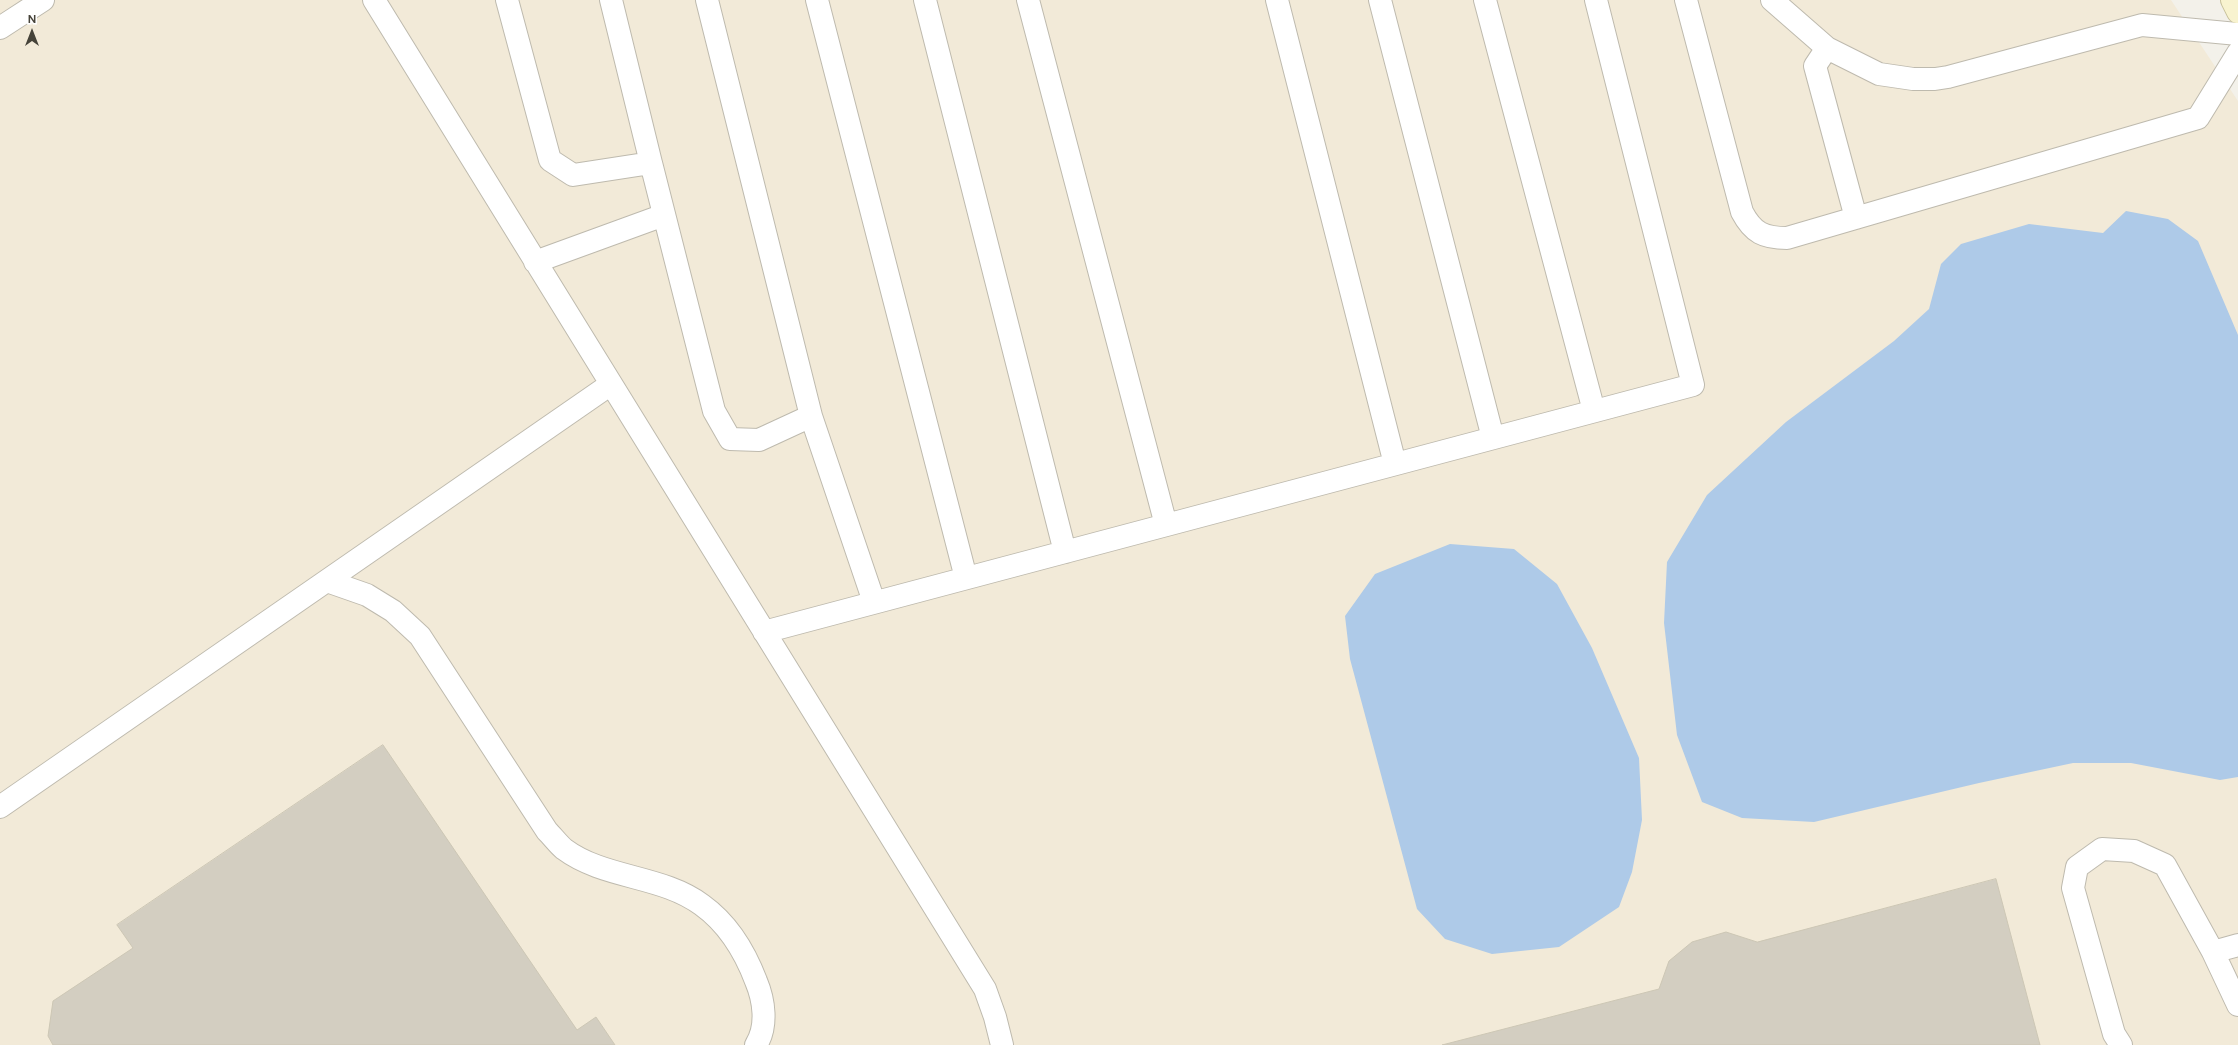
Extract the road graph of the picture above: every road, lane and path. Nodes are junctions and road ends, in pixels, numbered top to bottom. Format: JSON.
{"nodes":[{"id":1,"x":43,"y":0,"type":"edge"},
{"id":2,"x":374,"y":0,"type":"edge"},
{"id":3,"x":507,"y":0,"type":"edge"},
{"id":4,"x":612,"y":0,"type":"edge"},
{"id":5,"x":707,"y":0,"type":"edge"},
{"id":6,"x":818,"y":0,"type":"edge"},
{"id":7,"x":925,"y":0,"type":"edge"},
{"id":8,"x":1028,"y":0,"type":"edge"},
{"id":9,"x":1277,"y":0,"type":"edge"},
{"id":10,"x":1380,"y":0,"type":"edge"},
{"id":11,"x":1485,"y":0,"type":"edge"},
{"id":12,"x":1596,"y":0,"type":"edge"},
{"id":13,"x":1686,"y":0,"type":"edge"},
{"id":14,"x":1772,"y":0,"type":"edge"},
{"id":15,"x":2232,"y":0,"type":"edge"},
{"id":16,"x":2238,"y":12,"type":"edge"},
{"id":17,"x":0,"y":28,"type":"edge"},
{"id":18,"x":2238,"y":34,"type":"edge"},
{"id":19,"x":1827,"y":48,"type":"junction"},
{"id":20,"x":2238,"y":53,"type":"edge"},
{"id":21,"x":651,"y":163,"type":"junction"},
{"id":22,"x":664,"y":215,"type":"junction"},
{"id":23,"x":1856,"y":218,"type":"junction"},
{"id":24,"x":535,"y":262,"type":"junction"},
{"id":25,"x":611,"y":384,"type":"junction"},
{"id":26,"x":1594,"y":411,"type":"junction"},
{"id":27,"x":811,"y":416,"type":"junction"},
{"id":28,"x":1492,"y":438,"type":"junction"},
{"id":29,"x":1395,"y":464,"type":"junction"},
{"id":30,"x":1166,"y":525,"type":"junction"},
{"id":31,"x":1065,"y":552,"type":"junction"},
{"id":32,"x":966,"y":578,"type":"junction"},
{"id":33,"x":327,"y":581,"type":"junction"},
{"id":34,"x":874,"y":602,"type":"junction"},
{"id":35,"x":764,"y":632,"type":"junction"},
{"id":36,"x":0,"y":807,"type":"edge"},
{"id":37,"x":2238,"y":945,"type":"edge"},
{"id":38,"x":2213,"y":952,"type":"junction"},
{"id":39,"x":2238,"y":1005,"type":"edge"},
{"id":40,"x":756,"y":1045,"type":"edge"},
{"id":41,"x":1002,"y":1045,"type":"edge"},
{"id":42,"x":2121,"y":1045,"type":"edge"}],
"edges":[{"from":1,"to":17,"type":"lane"},
{"from":2,"to":24,"type":"lane"},
{"from":3,"to":21,"type":"lane"},
{"from":4,"to":21,"type":"lane"},
{"from":5,"to":27,"type":"lane"},
{"from":6,"to":32,"type":"lane"},
{"from":7,"to":31,"type":"lane"},
{"from":8,"to":30,"type":"lane"},
{"from":9,"to":29,"type":"lane"},
{"from":10,"to":28,"type":"lane"},
{"from":11,"to":26,"type":"lane"},
{"from":12,"to":26,"type":"lane"},
{"from":13,"to":23,"type":"lane"},
{"from":14,"to":19,"type":"lane"},
{"from":15,"to":16,"type":"main road"},
{"from":18,"to":19,"type":"lane"},
{"from":19,"to":23,"type":"lane"},
{"from":20,"to":23,"type":"lane"},
{"from":21,"to":22,"type":"lane"},
{"from":22,"to":24,"type":"lane"},
{"from":22,"to":27,"type":"lane"},
{"from":24,"to":25,"type":"lane"},
{"from":25,"to":33,"type":"lane"},
{"from":25,"to":35,"type":"lane"},
{"from":26,"to":28,"type":"lane"},
{"from":27,"to":34,"type":"lane"},
{"from":28,"to":29,"type":"lane"},
{"from":29,"to":30,"type":"lane"},
{"from":30,"to":31,"type":"lane"},
{"from":31,"to":32,"type":"lane"},
{"from":32,"to":34,"type":"lane"},
{"from":33,"to":36,"type":"lane"},
{"from":33,"to":40,"type":"lane"},
{"from":34,"to":35,"type":"lane"},
{"from":35,"to":41,"type":"lane"},
{"from":37,"to":38,"type":"lane"},
{"from":38,"to":39,"type":"lane"},
{"from":38,"to":42,"type":"lane"}]}
